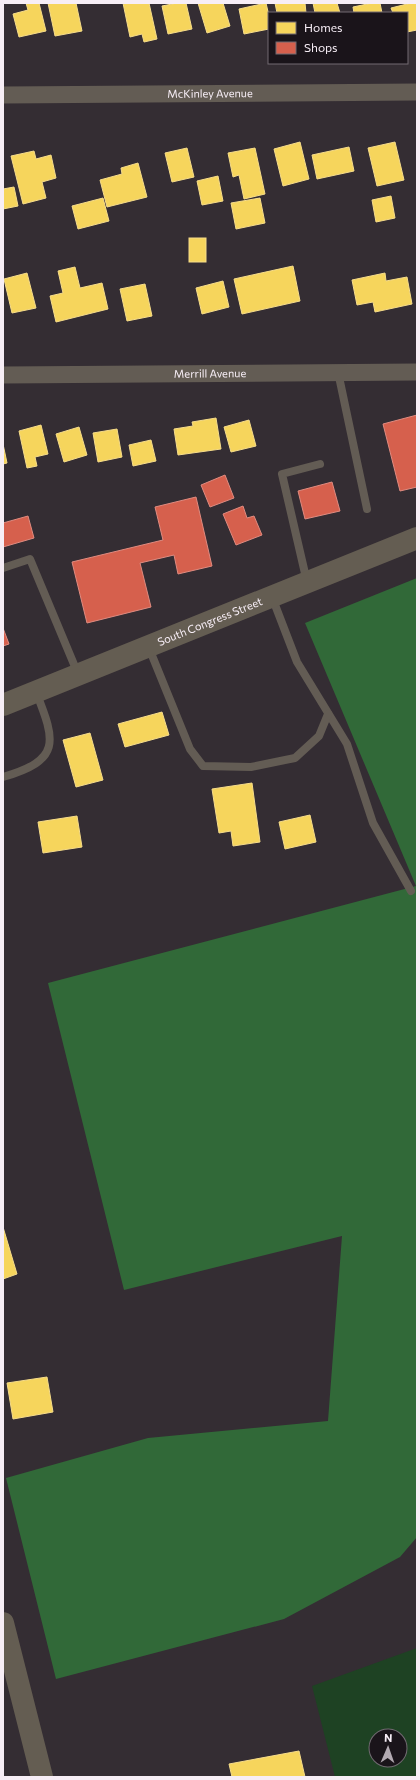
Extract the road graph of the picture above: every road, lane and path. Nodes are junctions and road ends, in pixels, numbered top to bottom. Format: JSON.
{"nodes":[{"id":1,"x":417,"y":92,"type":"edge"},
{"id":2,"x":3,"y":95,"type":"edge"},
{"id":3,"x":338,"y":372,"type":"junction"},
{"id":4,"x":417,"y":372,"type":"edge"},
{"id":5,"x":3,"y":375,"type":"edge"},
{"id":6,"x":320,"y":464,"type":"dead end"},
{"id":7,"x":367,"y":509,"type":"dead end"},
{"id":8,"x":417,"y":538,"type":"edge"},
{"id":9,"x":3,"y":568,"type":"edge"},
{"id":10,"x":308,"y":583,"type":"junction"},
{"id":11,"x":272,"y":597,"type":"junction"},
{"id":12,"x":148,"y":647,"type":"junction"},
{"id":13,"x":78,"y":675,"type":"junction"},
{"id":14,"x":35,"y":692,"type":"junction"},
{"id":15,"x":3,"y":705,"type":"edge"},
{"id":16,"x":328,"y":714,"type":"junction"},
{"id":17,"x":3,"y":778,"type":"edge"},
{"id":18,"x":411,"y":891,"type":"dead end"},
{"id":19,"x":3,"y":1623,"type":"edge"},
{"id":20,"x":42,"y":1777,"type":"edge"}],
"edges":[{"from":1,"to":2,"type":"street","name":"McKinley Avenue"},
{"from":3,"to":4,"type":"street","name":"Merrill Avenue"},
{"from":3,"to":5,"type":"street","name":"Merrill Avenue"},
{"from":3,"to":7,"type":"lane"},
{"from":6,"to":10,"type":"lane"},
{"from":8,"to":10,"type":"street","name":"South Congress Street"},
{"from":9,"to":13,"type":"lane"},
{"from":10,"to":11,"type":"street","name":"South Congress Street"},
{"from":11,"to":12,"type":"street","name":"South Congress Street"},
{"from":11,"to":16,"type":"lane"},
{"from":12,"to":13,"type":"street","name":"South Congress Street"},
{"from":12,"to":16,"type":"lane"},
{"from":13,"to":14,"type":"street","name":"South Congress Street"},
{"from":14,"to":15,"type":"street","name":"South Congress Street"},
{"from":14,"to":17,"type":"lane"},
{"from":16,"to":18,"type":"lane"},
{"from":19,"to":20,"type":"street"}]}
